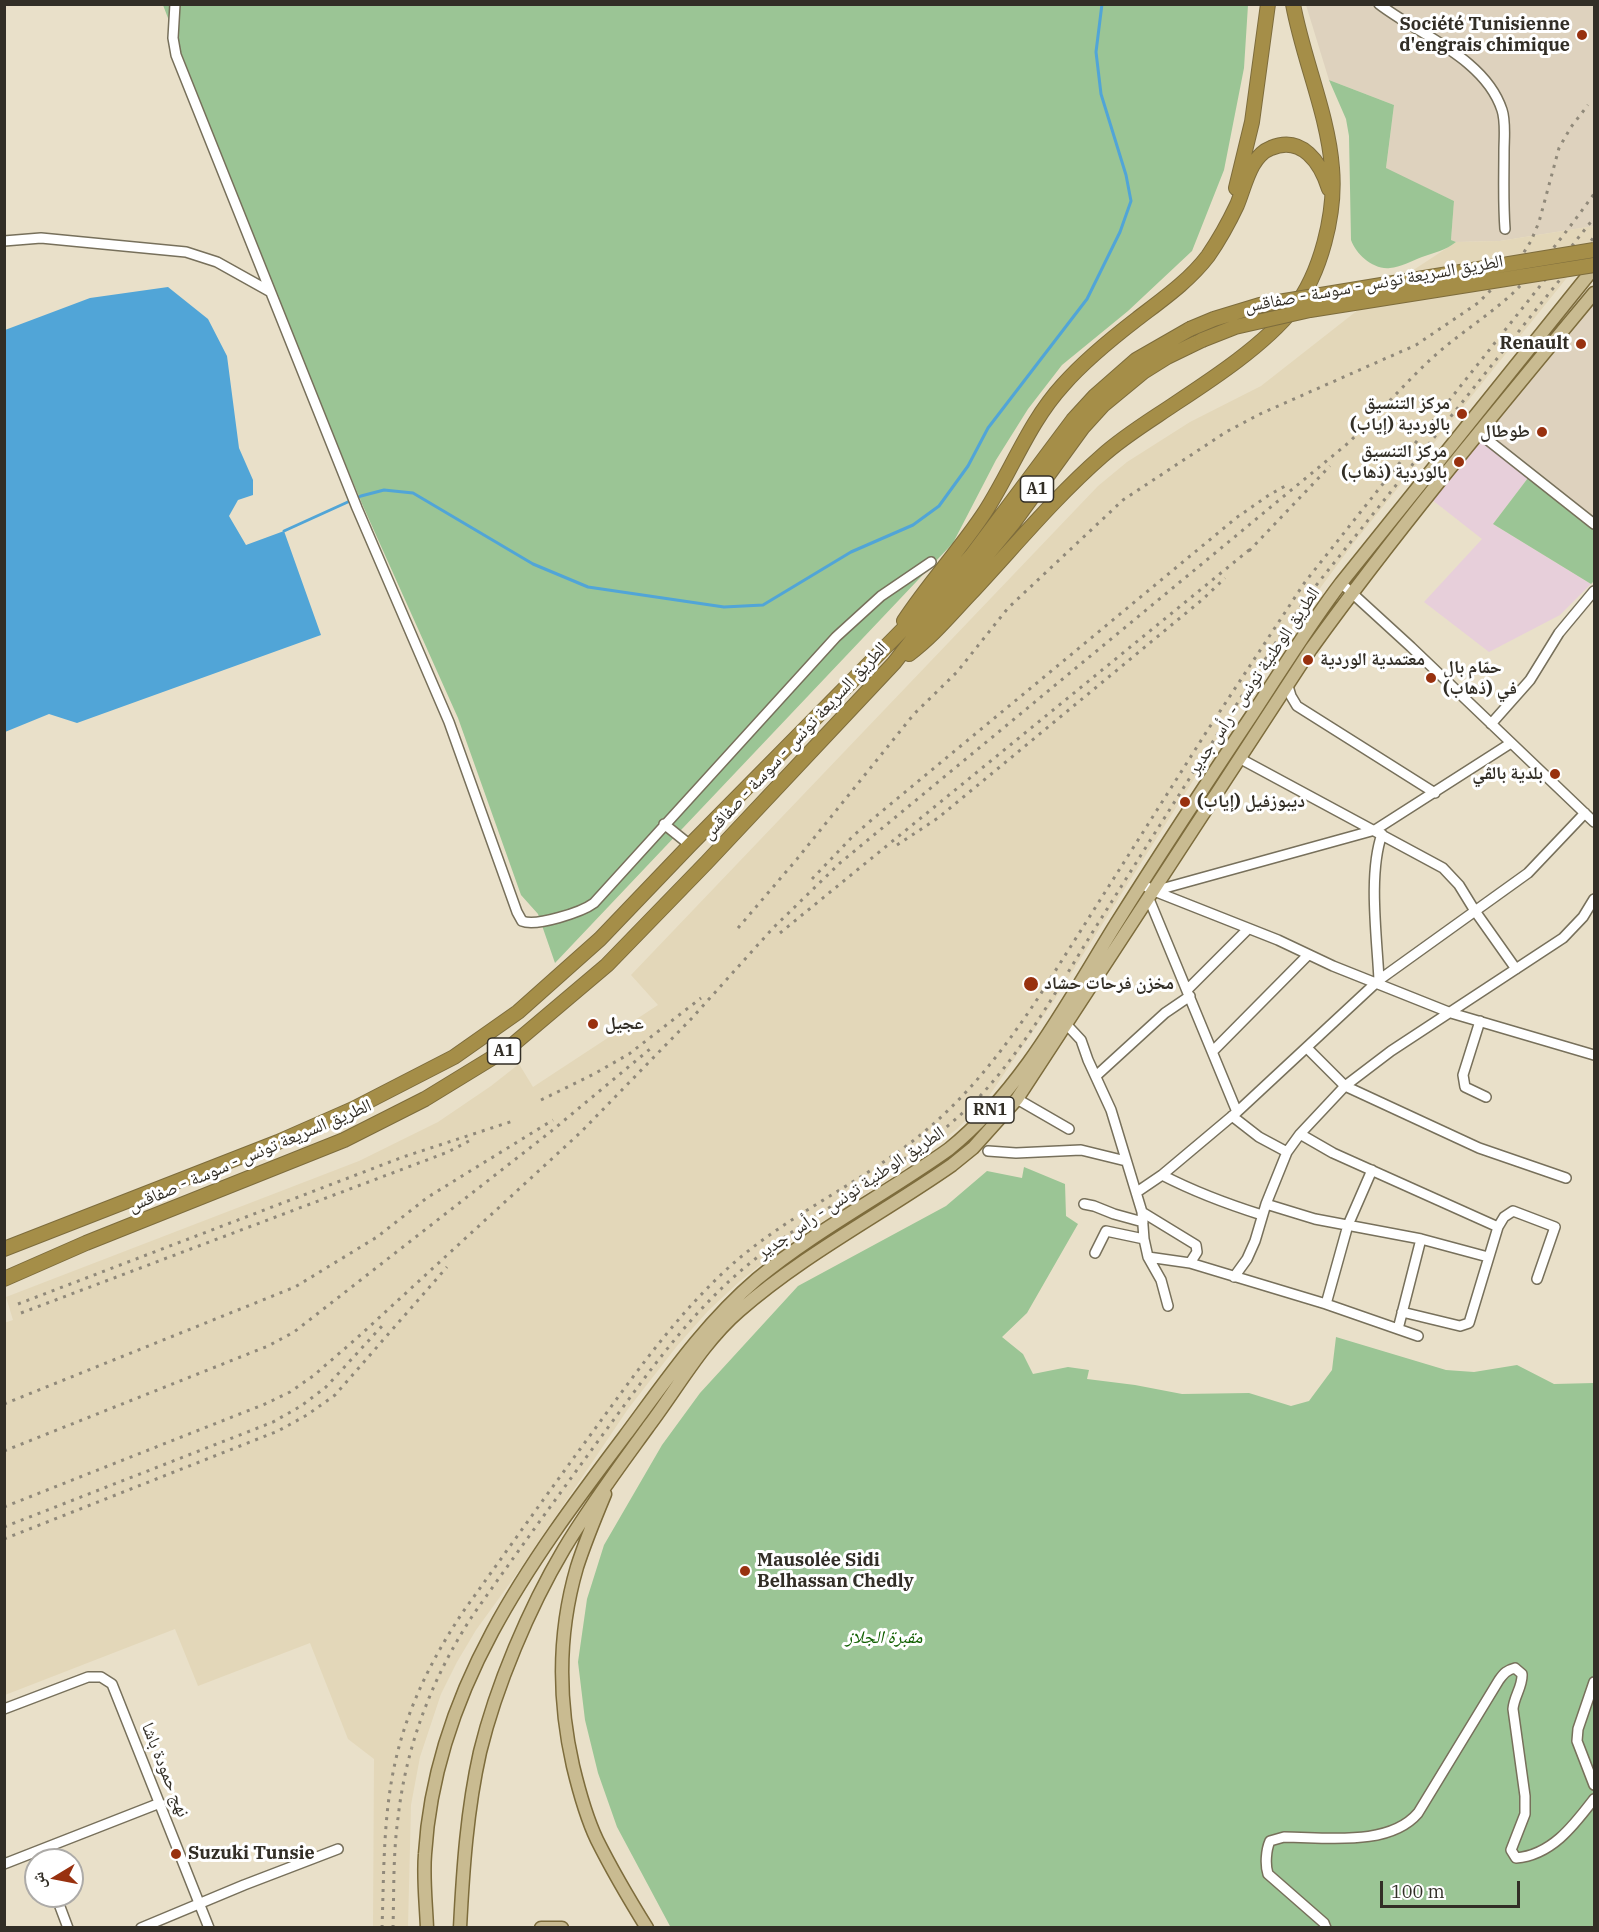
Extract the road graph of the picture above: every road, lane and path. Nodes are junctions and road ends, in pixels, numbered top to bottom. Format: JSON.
{"nodes":[{"id":1,"x":175,"y":4,"type":"edge"},
{"id":2,"x":1268,"y":4,"type":"edge"},
{"id":3,"x":1293,"y":4,"type":"edge"},
{"id":4,"x":1378,"y":4,"type":"edge"},
{"id":5,"x":1331,"y":194,"type":"junction"},
{"id":6,"x":1505,"y":229,"type":"dead end"},
{"id":7,"x":1220,"y":237,"type":"junction"},
{"id":8,"x":4,"y":242,"type":"edge"},
{"id":9,"x":1594,"y":250,"type":"edge"},
{"id":10,"x":1594,"y":267,"type":"edge"},
{"id":11,"x":269,"y":291,"type":"junction"},
{"id":12,"x":1594,"y":292,"type":"edge"},
{"id":13,"x":1479,"y":433,"type":"junction"},
{"id":14,"x":1594,"y":524,"type":"edge"},
{"id":15,"x":932,"y":562,"type":"dead end"},
{"id":16,"x":1341,"y":583,"type":"junction"},
{"id":17,"x":1594,"y":591,"type":"edge"},
{"id":18,"x":1352,"y":592,"type":"junction"},
{"id":19,"x":888,"y":645,"type":"junction"},
{"id":20,"x":894,"y":663,"type":"junction"},
{"id":21,"x":1288,"y":686,"type":"junction"},
{"id":22,"x":1491,"y":724,"type":"junction"},
{"id":23,"x":1511,"y":743,"type":"junction"},
{"id":24,"x":1239,"y":758,"type":"junction"},
{"id":25,"x":1434,"y":793,"type":"junction"},
{"id":26,"x":1585,"y":813,"type":"junction"},
{"id":27,"x":1594,"y":822,"type":"edge"},
{"id":28,"x":664,"y":824,"type":"junction"},
{"id":29,"x":1379,"y":832,"type":"junction"},
{"id":30,"x":690,"y":845,"type":"junction"},
{"id":31,"x":1142,"y":884,"type":"junction"},
{"id":32,"x":1152,"y":895,"type":"junction"},
{"id":33,"x":1594,"y":899,"type":"edge"},
{"id":34,"x":1475,"y":911,"type":"junction"},
{"id":35,"x":1248,"y":929,"type":"junction"},
{"id":36,"x":1308,"y":955,"type":"junction"},
{"id":37,"x":1516,"y":969,"type":"junction"},
{"id":38,"x":1378,"y":982,"type":"junction"},
{"id":39,"x":1189,"y":993,"type":"junction"},
{"id":40,"x":1451,"y":1013,"type":"junction"},
{"id":41,"x":1479,"y":1022,"type":"junction"},
{"id":42,"x":1067,"y":1025,"type":"junction"},
{"id":43,"x":1307,"y":1048,"type":"junction"},
{"id":44,"x":1213,"y":1051,"type":"junction"},
{"id":45,"x":1594,"y":1055,"type":"edge"},
{"id":46,"x":1096,"y":1076,"type":"junction"},
{"id":47,"x":1345,"y":1086,"type":"junction"},
{"id":48,"x":1486,"y":1097,"type":"dead end"},
{"id":49,"x":1017,"y":1099,"type":"junction"},
{"id":50,"x":1234,"y":1114,"type":"junction"},
{"id":51,"x":1069,"y":1129,"type":"dead end"},
{"id":52,"x":1300,"y":1134,"type":"junction"},
{"id":53,"x":988,"y":1151,"type":"dead end"},
{"id":54,"x":1287,"y":1152,"type":"junction"},
{"id":55,"x":1126,"y":1161,"type":"junction"},
{"id":56,"x":1372,"y":1170,"type":"junction"},
{"id":57,"x":1162,"y":1175,"type":"junction"},
{"id":58,"x":1566,"y":1178,"type":"dead end"},
{"id":59,"x":1137,"y":1192,"type":"junction"},
{"id":60,"x":1084,"y":1204,"type":"dead end"},
{"id":61,"x":1266,"y":1204,"type":"junction"},
{"id":62,"x":1262,"y":1215,"type":"junction"},
{"id":63,"x":1143,"y":1217,"type":"junction"},
{"id":64,"x":1348,"y":1225,"type":"junction"},
{"id":65,"x":1498,"y":1227,"type":"junction"},
{"id":66,"x":1144,"y":1239,"type":"junction"},
{"id":67,"x":1422,"y":1239,"type":"junction"},
{"id":68,"x":4,"y":1249,"type":"edge"},
{"id":69,"x":1095,"y":1253,"type":"dead end"},
{"id":70,"x":1148,"y":1257,"type":"junction"},
{"id":71,"x":1488,"y":1257,"type":"junction"},
{"id":72,"x":1190,"y":1263,"type":"junction"},
{"id":73,"x":1234,"y":1277,"type":"junction"},
{"id":74,"x":4,"y":1279,"type":"edge"},
{"id":75,"x":1537,"y":1279,"type":"dead end"},
{"id":76,"x":1326,"y":1304,"type":"junction"},
{"id":77,"x":1168,"y":1306,"type":"dead end"},
{"id":78,"x":1402,"y":1312,"type":"junction"},
{"id":79,"x":1398,"y":1329,"type":"junction"},
{"id":80,"x":1418,"y":1336,"type":"dead end"},
{"id":81,"x":615,"y":1470,"type":"junction"},
{"id":82,"x":1594,"y":1682,"type":"edge"},
{"id":83,"x":4,"y":1709,"type":"edge"},
{"id":84,"x":1594,"y":1785,"type":"edge"},
{"id":85,"x":1594,"y":1799,"type":"edge"},
{"id":86,"x":160,"y":1803,"type":"junction"},
{"id":87,"x":55,"y":1848,"type":"edge"},
{"id":88,"x":338,"y":1850,"type":"dead end"},
{"id":89,"x":24,"y":1859,"type":"edge"},
{"id":90,"x":4,"y":1864,"type":"edge"},
{"id":91,"x":200,"y":1904,"type":"junction"},
{"id":92,"x":60,"y":1908,"type":"edge"},
{"id":93,"x":68,"y":1928,"type":"edge"},
{"id":94,"x":141,"y":1928,"type":"edge"},
{"id":95,"x":209,"y":1928,"type":"edge"},
{"id":96,"x":427,"y":1928,"type":"edge"},
{"id":97,"x":460,"y":1928,"type":"edge"},
{"id":98,"x":541,"y":1928,"type":"edge"},
{"id":99,"x":562,"y":1928,"type":"edge"},
{"id":100,"x":646,"y":1928,"type":"edge"},
{"id":101,"x":1326,"y":1928,"type":"edge"}],
"edges":[{"from":1,"to":11,"type":"street"},
{"from":2,"to":7,"type":"highway"},
{"from":3,"to":5,"type":"highway"},
{"from":4,"to":6,"type":"street"},
{"from":5,"to":7,"type":"highway"},
{"from":5,"to":20,"type":"highway"},
{"from":7,"to":19,"type":"highway"},
{"from":8,"to":11,"type":"street"},
{"from":9,"to":19,"type":"highway","name":"الطريق السريعة تونس - سوسة - صفاقس","number":"A1","bridge":true},
{"from":10,"to":16,"type":"main road","name":"الطريق الوطنية تونس - رأس جدير","number":"RN1"},
{"from":10,"to":20,"type":"highway","name":"الطريق السريعة تونس - سوسة - صفاقس","number":"A1","bridge":true},
{"from":11,"to":28,"type":"street"},
{"from":12,"to":13,"type":"main road","name":"الطريق الوطنية تونس - رأس جدير","number":"RN1"},
{"from":13,"to":14,"type":"street"},
{"from":13,"to":18,"type":"main road","name":"الطريق الوطنية تونس - رأس جدير","number":"RN1"},
{"from":15,"to":28,"type":"street"},
{"from":16,"to":18,"type":"street"},
{"from":16,"to":31,"type":"main road","name":"الطريق الوطنية تونس - رأس جدير","number":"RN1"},
{"from":17,"to":22,"type":"street"},
{"from":18,"to":21,"type":"main road","name":"الطريق الوطنية تونس - رأس جدير","number":"RN1"},
{"from":18,"to":22,"type":"street"},
{"from":19,"to":30,"type":"highway","name":"الطريق السريعة تونس - سوسة - صفاقس","number":"A1"},
{"from":20,"to":74,"type":"highway","name":"الطريق السريعة تونس - سوسة - صفاقس","number":"A1"},
{"from":21,"to":24,"type":"main road","name":"الطريق الوطنية تونس - رأس جدير","number":"RN1"},
{"from":21,"to":25,"type":"street"},
{"from":22,"to":23,"type":"street"},
{"from":23,"to":25,"type":"street"},
{"from":23,"to":26,"type":"street"},
{"from":24,"to":29,"type":"street"},
{"from":24,"to":32,"type":"main road","name":"الطريق الوطنية تونس - رأس جدير","number":"RN1"},
{"from":25,"to":29,"type":"street"},
{"from":26,"to":27,"type":"street"},
{"from":26,"to":34,"type":"street"},
{"from":28,"to":30,"type":"street"},
{"from":29,"to":32,"type":"street"},
{"from":29,"to":34,"type":"street"},
{"from":29,"to":38,"type":"street"},
{"from":30,"to":68,"type":"highway","name":"الطريق السريعة تونس - سوسة - صفاقس","number":"A1"},
{"from":31,"to":32,"type":"street"},
{"from":31,"to":96,"type":"main road","name":"الطريق الوطنية تونس - رأس جدير","number":"RN1"},
{"from":32,"to":35,"type":"street"},
{"from":32,"to":39,"type":"street"},
{"from":32,"to":42,"type":"main road","name":"الطريق الوطنية تونس - رأس جدير","number":"RN1"},
{"from":33,"to":37,"type":"street"},
{"from":34,"to":37,"type":"street"},
{"from":34,"to":38,"type":"street"},
{"from":35,"to":36,"type":"street"},
{"from":35,"to":39,"type":"street"},
{"from":36,"to":38,"type":"street"},
{"from":36,"to":44,"type":"street"},
{"from":37,"to":40,"type":"street"},
{"from":38,"to":40,"type":"street"},
{"from":38,"to":43,"type":"street"},
{"from":39,"to":44,"type":"street"},
{"from":39,"to":46,"type":"street"},
{"from":40,"to":41,"type":"street"},
{"from":40,"to":47,"type":"street"},
{"from":41,"to":45,"type":"street"},
{"from":41,"to":48,"type":"street"},
{"from":42,"to":46,"type":"street"},
{"from":42,"to":49,"type":"main road","name":"الطريق الوطنية تونس - رأس جدير","number":"RN1"},
{"from":43,"to":47,"type":"street"},
{"from":43,"to":50,"type":"street"},
{"from":44,"to":50,"type":"street"},
{"from":46,"to":55,"type":"street"},
{"from":47,"to":52,"type":"street"},
{"from":47,"to":58,"type":"street"},
{"from":49,"to":51,"type":"street"},
{"from":49,"to":81,"type":"main road","name":"الطريق الوطنية تونس - رأس جدير","number":"RN1"},
{"from":50,"to":54,"type":"street"},
{"from":50,"to":57,"type":"street"},
{"from":52,"to":54,"type":"street"},
{"from":52,"to":56,"type":"street"},
{"from":53,"to":55,"type":"street"},
{"from":54,"to":61,"type":"street"},
{"from":55,"to":59,"type":"street"},
{"from":56,"to":64,"type":"street"},
{"from":56,"to":65,"type":"street"},
{"from":57,"to":59,"type":"street"},
{"from":57,"to":62,"type":"street"},
{"from":59,"to":63,"type":"street"},
{"from":60,"to":63,"type":"street"},
{"from":61,"to":62,"type":"street"},
{"from":61,"to":64,"type":"street"},
{"from":62,"to":73,"type":"street"},
{"from":63,"to":66,"type":"street"},
{"from":63,"to":72,"type":"street"},
{"from":64,"to":67,"type":"street"},
{"from":64,"to":76,"type":"street"},
{"from":65,"to":71,"type":"street"},
{"from":65,"to":75,"type":"street"},
{"from":66,"to":69,"type":"street"},
{"from":66,"to":70,"type":"street"},
{"from":67,"to":71,"type":"street"},
{"from":67,"to":78,"type":"street"},
{"from":70,"to":72,"type":"street"},
{"from":70,"to":77,"type":"street"},
{"from":71,"to":78,"type":"street"},
{"from":72,"to":73,"type":"street"},
{"from":73,"to":76,"type":"street"},
{"from":76,"to":79,"type":"street"},
{"from":78,"to":79,"type":"street"},
{"from":79,"to":80,"type":"street"},
{"from":81,"to":97,"type":"main road","name":"الطريق الوطنية تونس - رأس جدير","number":"RN1"},
{"from":81,"to":100,"type":"main road"},
{"from":82,"to":84,"type":"street"},
{"from":83,"to":86,"type":"street","name":"نهج حمودة باشا"},
{"from":85,"to":101,"type":"street"},
{"from":86,"to":87,"type":"street"},
{"from":86,"to":91,"type":"street","name":"نهج حمودة باشا"},
{"from":88,"to":91,"type":"street"},
{"from":89,"to":90,"type":"street"},
{"from":91,"to":94,"type":"street"},
{"from":91,"to":95,"type":"street","name":"نهج حمودة باشا"},
{"from":92,"to":93,"type":"street"},
{"from":98,"to":99,"type":"main road"}]}
